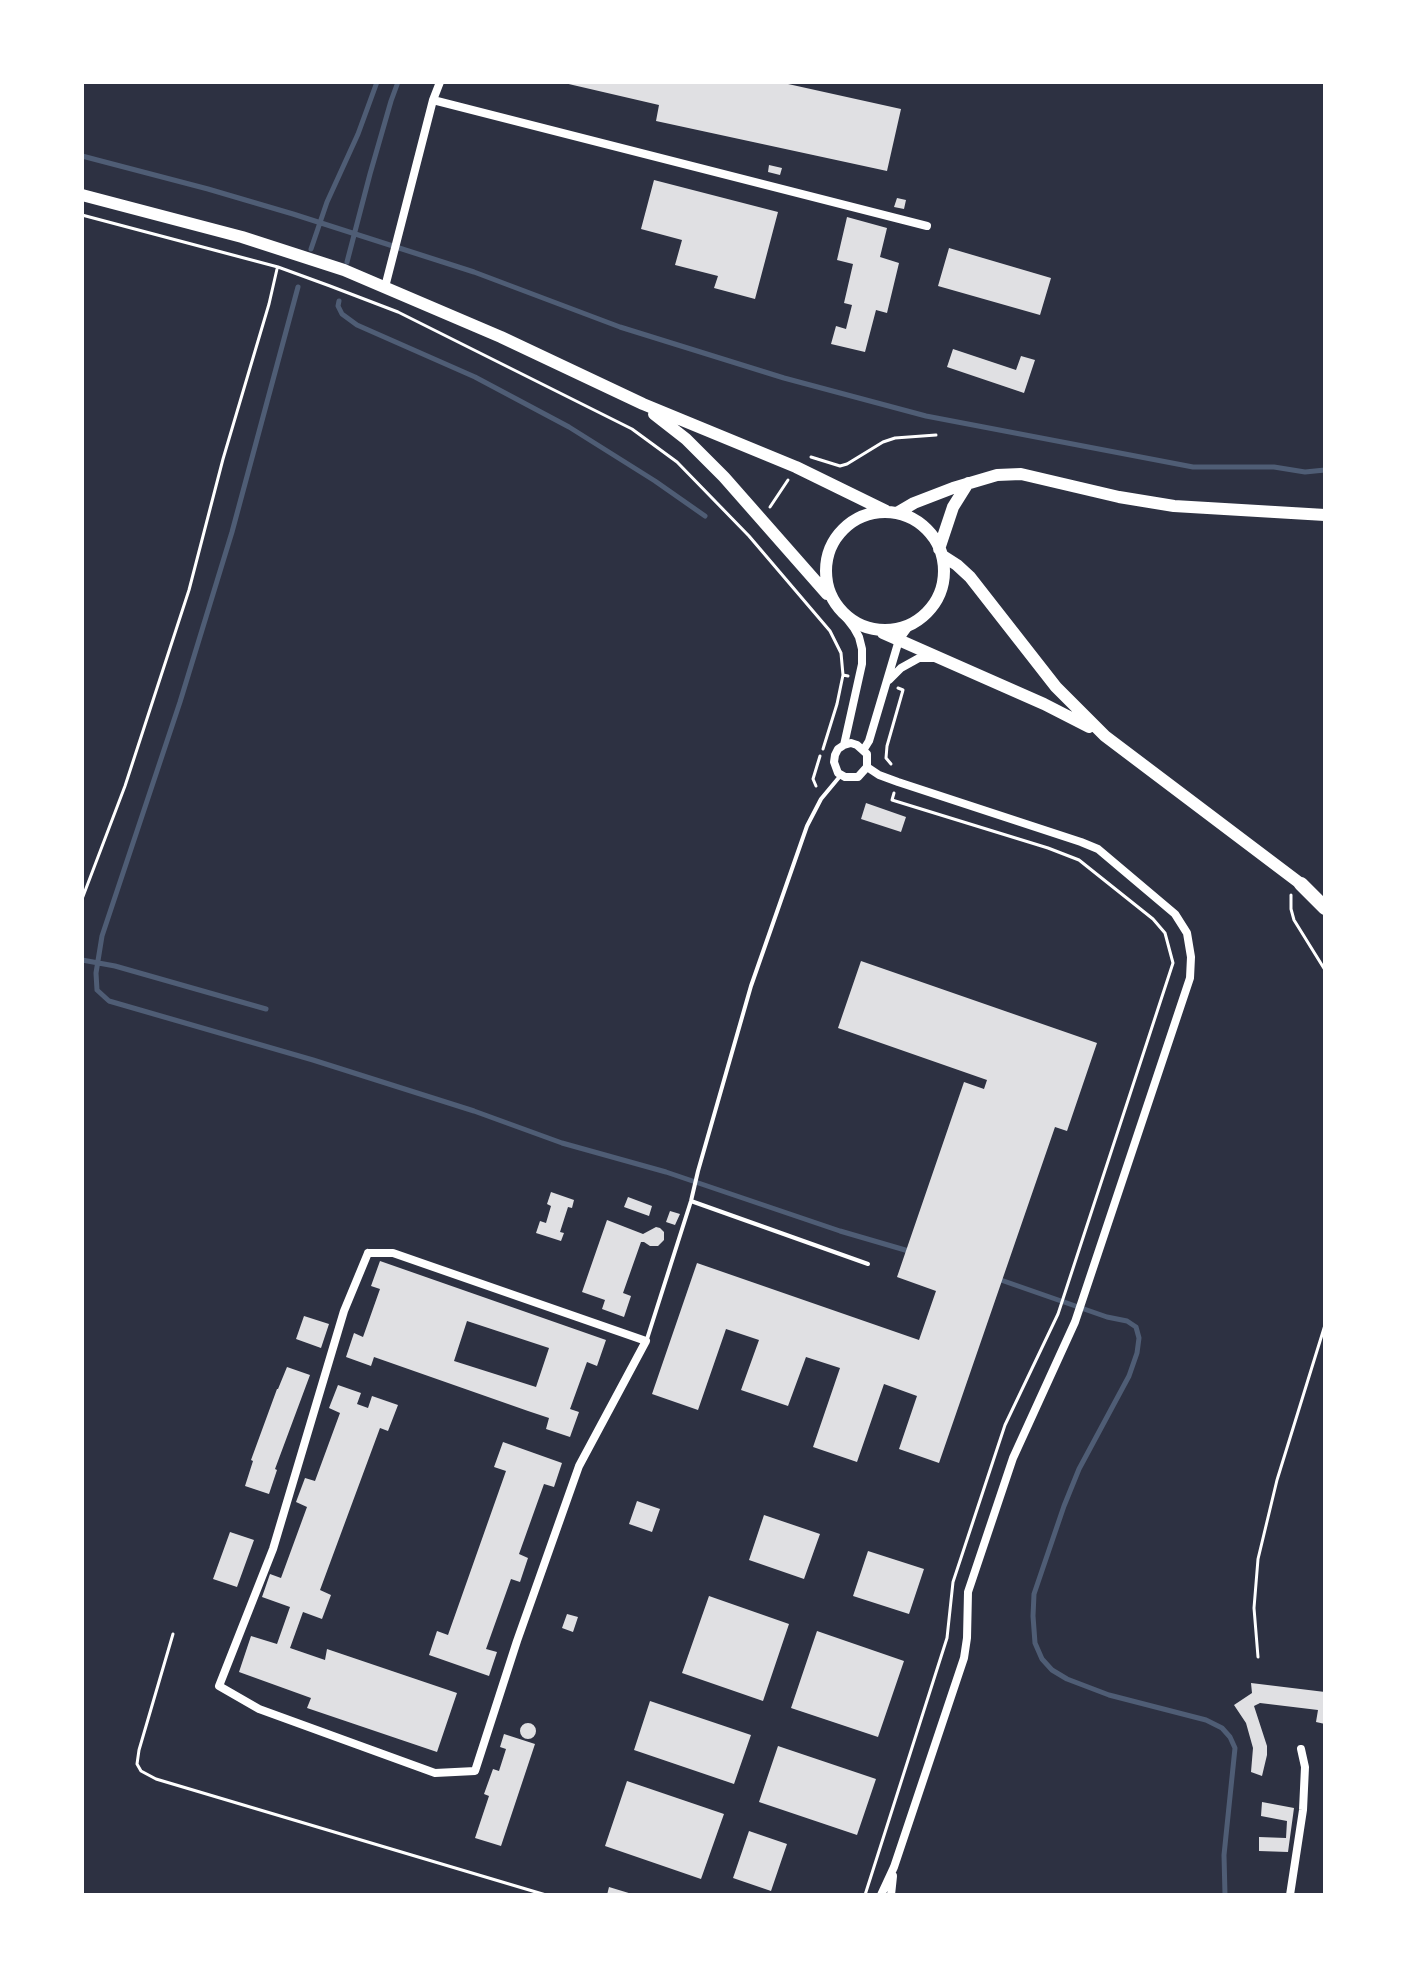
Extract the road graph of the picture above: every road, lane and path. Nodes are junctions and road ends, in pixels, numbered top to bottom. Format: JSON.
{"nodes":[{"id":1,"x":440,"y":82,"type":"edge"},
{"id":2,"x":433,"y":100,"type":"junction"},
{"id":3,"x":82,"y":195,"type":"edge"},
{"id":4,"x":82,"y":215,"type":"edge"},
{"id":5,"x":927,"y":226,"type":"dead end"},
{"id":6,"x":281,"y":249,"type":"junction"},
{"id":7,"x":278,"y":267,"type":"junction"},
{"id":8,"x":385,"y":287,"type":"junction"},
{"id":9,"x":643,"y":404,"type":"junction"},
{"id":10,"x":968,"y":483,"type":"junction"},
{"id":11,"x":891,"y":512,"type":"junction"},
{"id":12,"x":1325,"y":515,"type":"edge"},
{"id":13,"x":941,"y":552,"type":"junction"},
{"id":14,"x":832,"y":599,"type":"junction"},
{"id":15,"x":844,"y":615,"type":"junction"},
{"id":16,"x":910,"y":625,"type":"junction"},
{"id":17,"x":879,"y":631,"type":"junction"},
{"id":18,"x":899,"y":640,"type":"junction"},
{"id":19,"x":936,"y":658,"type":"junction"},
{"id":20,"x":843,"y":675,"type":"junction"},
{"id":21,"x":860,"y":677,"type":"junction"},
{"id":22,"x":886,"y":684,"type":"junction"},
{"id":23,"x":1105,"y":736,"type":"junction"},
{"id":24,"x":844,"y":745,"type":"junction"},
{"id":25,"x":864,"y":749,"type":"junction"},
{"id":26,"x":867,"y":767,"type":"junction"},
{"id":27,"x":841,"y":775,"type":"junction"},
{"id":28,"x":898,"y":782,"type":"junction"},
{"id":29,"x":826,"y":793,"type":"junction"},
{"id":30,"x":1298,"y":881,"type":"junction"},
{"id":31,"x":82,"y":899,"type":"edge"},
{"id":32,"x":1325,"y":900,"type":"edge"},
{"id":33,"x":1325,"y":908,"type":"edge"},
{"id":34,"x":1325,"y":970,"type":"edge"},
{"id":35,"x":691,"y":1201,"type":"junction"},
{"id":36,"x":868,"y":1264,"type":"dead end"},
{"id":37,"x":1058,"y":1314,"type":"dead end"},
{"id":38,"x":1325,"y":1325,"type":"edge"},
{"id":39,"x":646,"y":1341,"type":"junction"},
{"id":40,"x":173,"y":1634,"type":"dead end"},
{"id":41,"x":1258,"y":1657,"type":"dead end"},
{"id":42,"x":1301,"y":1749,"type":"dead end"},
{"id":43,"x":894,"y":1867,"type":"junction"},
{"id":44,"x":546,"y":1895,"type":"edge"},
{"id":45,"x":881,"y":1895,"type":"edge"},
{"id":46,"x":891,"y":1895,"type":"edge"},
{"id":47,"x":1290,"y":1895,"type":"edge"}],
"edges":[{"from":1,"to":2,"type":"street"},
{"from":2,"to":5,"type":"street"},
{"from":2,"to":8,"type":"street"},
{"from":3,"to":6,"type":"main road"},
{"from":4,"to":7,"type":"path"},
{"from":6,"to":7,"type":"path"},
{"from":6,"to":8,"type":"main road"},
{"from":7,"to":20,"type":"path"},
{"from":7,"to":31,"type":"path"},
{"from":8,"to":9,"type":"main road"},
{"from":9,"to":11,"type":"main road"},
{"from":9,"to":14,"type":"main road"},
{"from":10,"to":11,"type":"main road"},
{"from":10,"to":12,"type":"main road"},
{"from":10,"to":13,"type":"main road"},
{"from":11,"to":13,"type":"main road"},
{"from":11,"to":14,"type":"main road"},
{"from":13,"to":16,"type":"main road"},
{"from":13,"to":23,"type":"main road"},
{"from":14,"to":15,"type":"main road"},
{"from":15,"to":17,"type":"main road"},
{"from":15,"to":21,"type":"street"},
{"from":16,"to":17,"type":"main road"},
{"from":16,"to":18,"type":"street"},
{"from":17,"to":18,"type":"main road"},
{"from":18,"to":19,"type":"main road"},
{"from":18,"to":22,"type":"street"},
{"from":19,"to":22,"type":"street"},
{"from":19,"to":23,"type":"main road"},
{"from":20,"to":21,"type":"path"},
{"from":20,"to":29,"type":"path"},
{"from":21,"to":24,"type":"street"},
{"from":22,"to":25,"type":"street"},
{"from":22,"to":28,"type":"path"},
{"from":23,"to":30,"type":"main road"},
{"from":24,"to":25,"type":"street"},
{"from":24,"to":27,"type":"street"},
{"from":25,"to":26,"type":"street"},
{"from":26,"to":27,"type":"street"},
{"from":26,"to":28,"type":"street"},
{"from":27,"to":29,"type":"lane"},
{"from":28,"to":37,"type":"path"},
{"from":28,"to":43,"type":"street"},
{"from":29,"to":35,"type":"lane"},
{"from":30,"to":32,"type":"highway"},
{"from":30,"to":33,"type":"highway"},
{"from":30,"to":34,"type":"path"},
{"from":35,"to":36,"type":"lane"},
{"from":35,"to":39,"type":"lane"},
{"from":38,"to":41,"type":"path"},
{"from":39,"to":39,"type":"street"},
{"from":40,"to":44,"type":"path"},
{"from":42,"to":47,"type":"street"},
{"from":43,"to":45,"type":"street"},
{"from":43,"to":46,"type":"street"}]}
